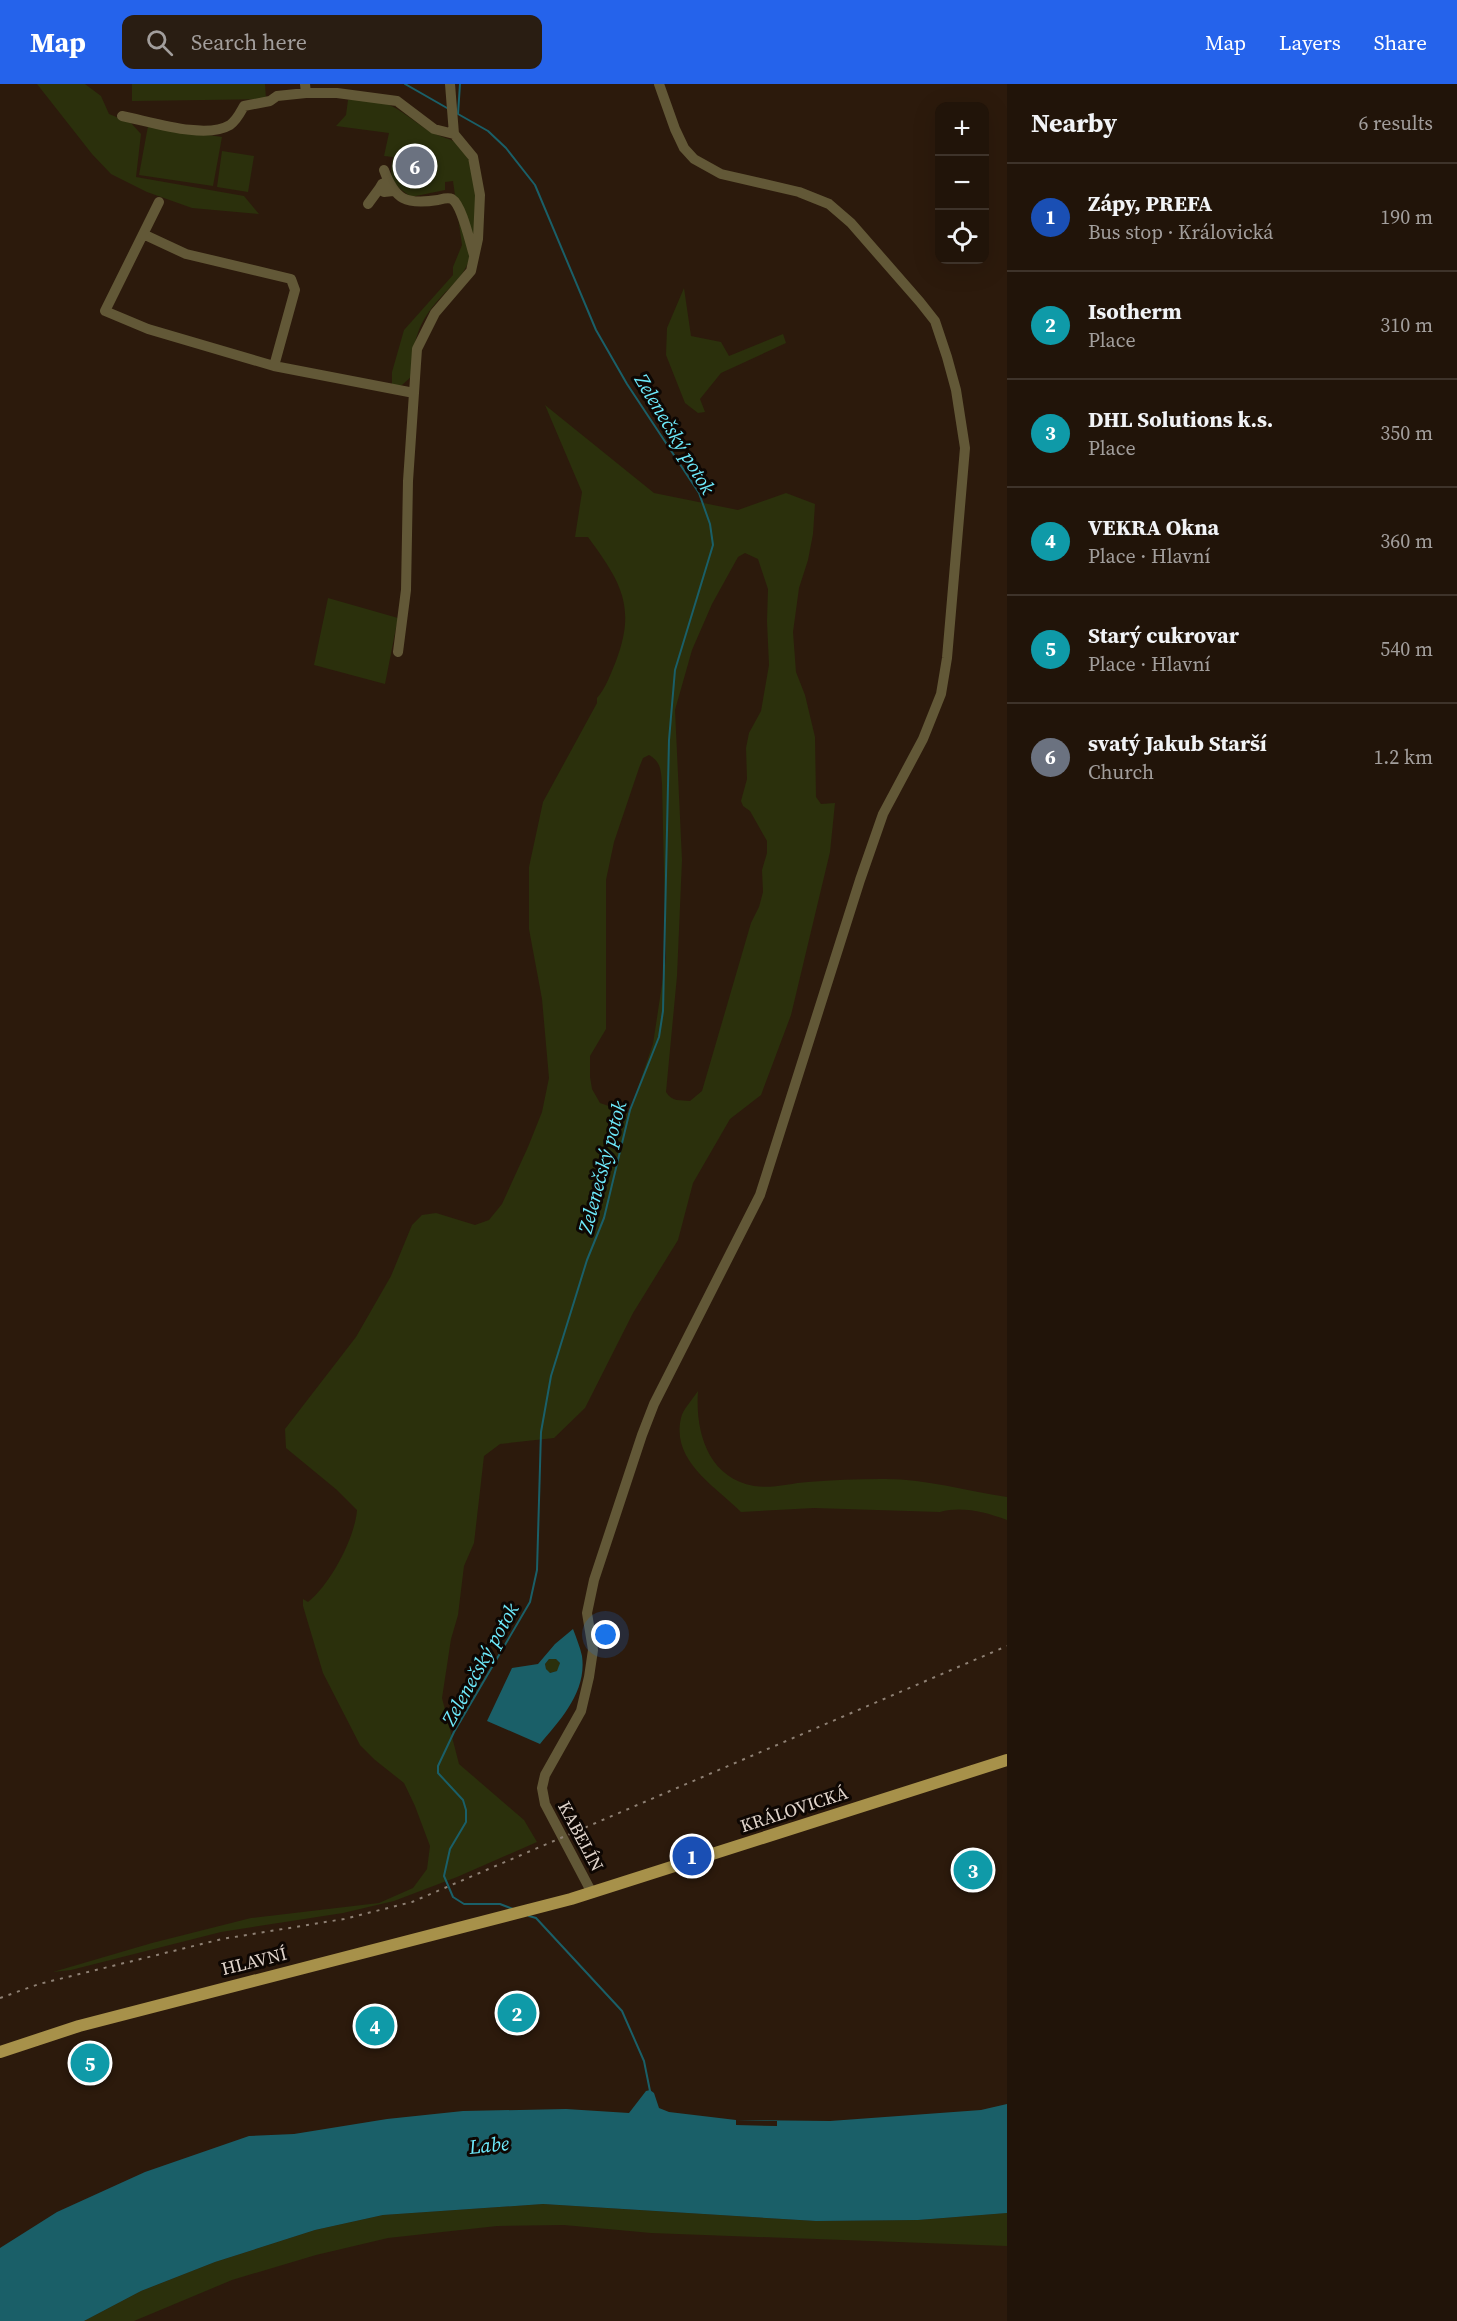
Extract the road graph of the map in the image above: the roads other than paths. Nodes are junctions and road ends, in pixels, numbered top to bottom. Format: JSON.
{"nodes":[{"id":1,"x":450,"y":84,"type":"edge"},
{"id":2,"x":659,"y":84,"type":"edge"},
{"id":3,"x":306,"y":89,"type":"edge"},
{"id":4,"x":122,"y":116,"type":"dead end"},
{"id":5,"x":454,"y":134,"type":"junction"},
{"id":6,"x":384,"y":170,"type":"dead end"},
{"id":7,"x":391,"y":186,"type":"junction"},
{"id":8,"x":159,"y":202,"type":"dead end"},
{"id":9,"x":368,"y":204,"type":"dead end"},
{"id":10,"x":143,"y":234,"type":"junction"},
{"id":11,"x":474,"y":256,"type":"junction"},
{"id":12,"x":274,"y":366,"type":"junction"},
{"id":13,"x":414,"y":393,"type":"junction"},
{"id":14,"x":398,"y":652,"type":"dead end"},
{"id":15,"x":1007,"y":1760,"type":"edge"},
{"id":16,"x":592,"y":1893,"type":"junction"},
{"id":17,"x":541,"y":1907,"type":"joint"},
{"id":18,"x":0,"y":2052,"type":"edge"}],
"edges":[{"from":1,"to":5,"type":"street"},
{"from":2,"to":16,"type":"street","name":"KABELÍN"},
{"from":3,"to":4,"type":"street"},
{"from":3,"to":5,"type":"street"},
{"from":5,"to":11,"type":"street"},
{"from":6,"to":7,"type":"street"},
{"from":7,"to":9,"type":"street"},
{"from":7,"to":11,"type":"street"},
{"from":8,"to":10,"type":"street"},
{"from":10,"to":12,"type":"street"},
{"from":10,"to":12,"type":"street"},
{"from":11,"to":13,"type":"street"},
{"from":12,"to":13,"type":"street"},
{"from":13,"to":14,"type":"street"},
{"from":15,"to":16,"type":"main road","name":"KRÁLOVICKÁ"},
{"from":16,"to":17,"type":"main road","name":"KRÁLOVICKÁ"},
{"from":17,"to":18,"type":"main road","name":"HLAVNÍ"}]}
